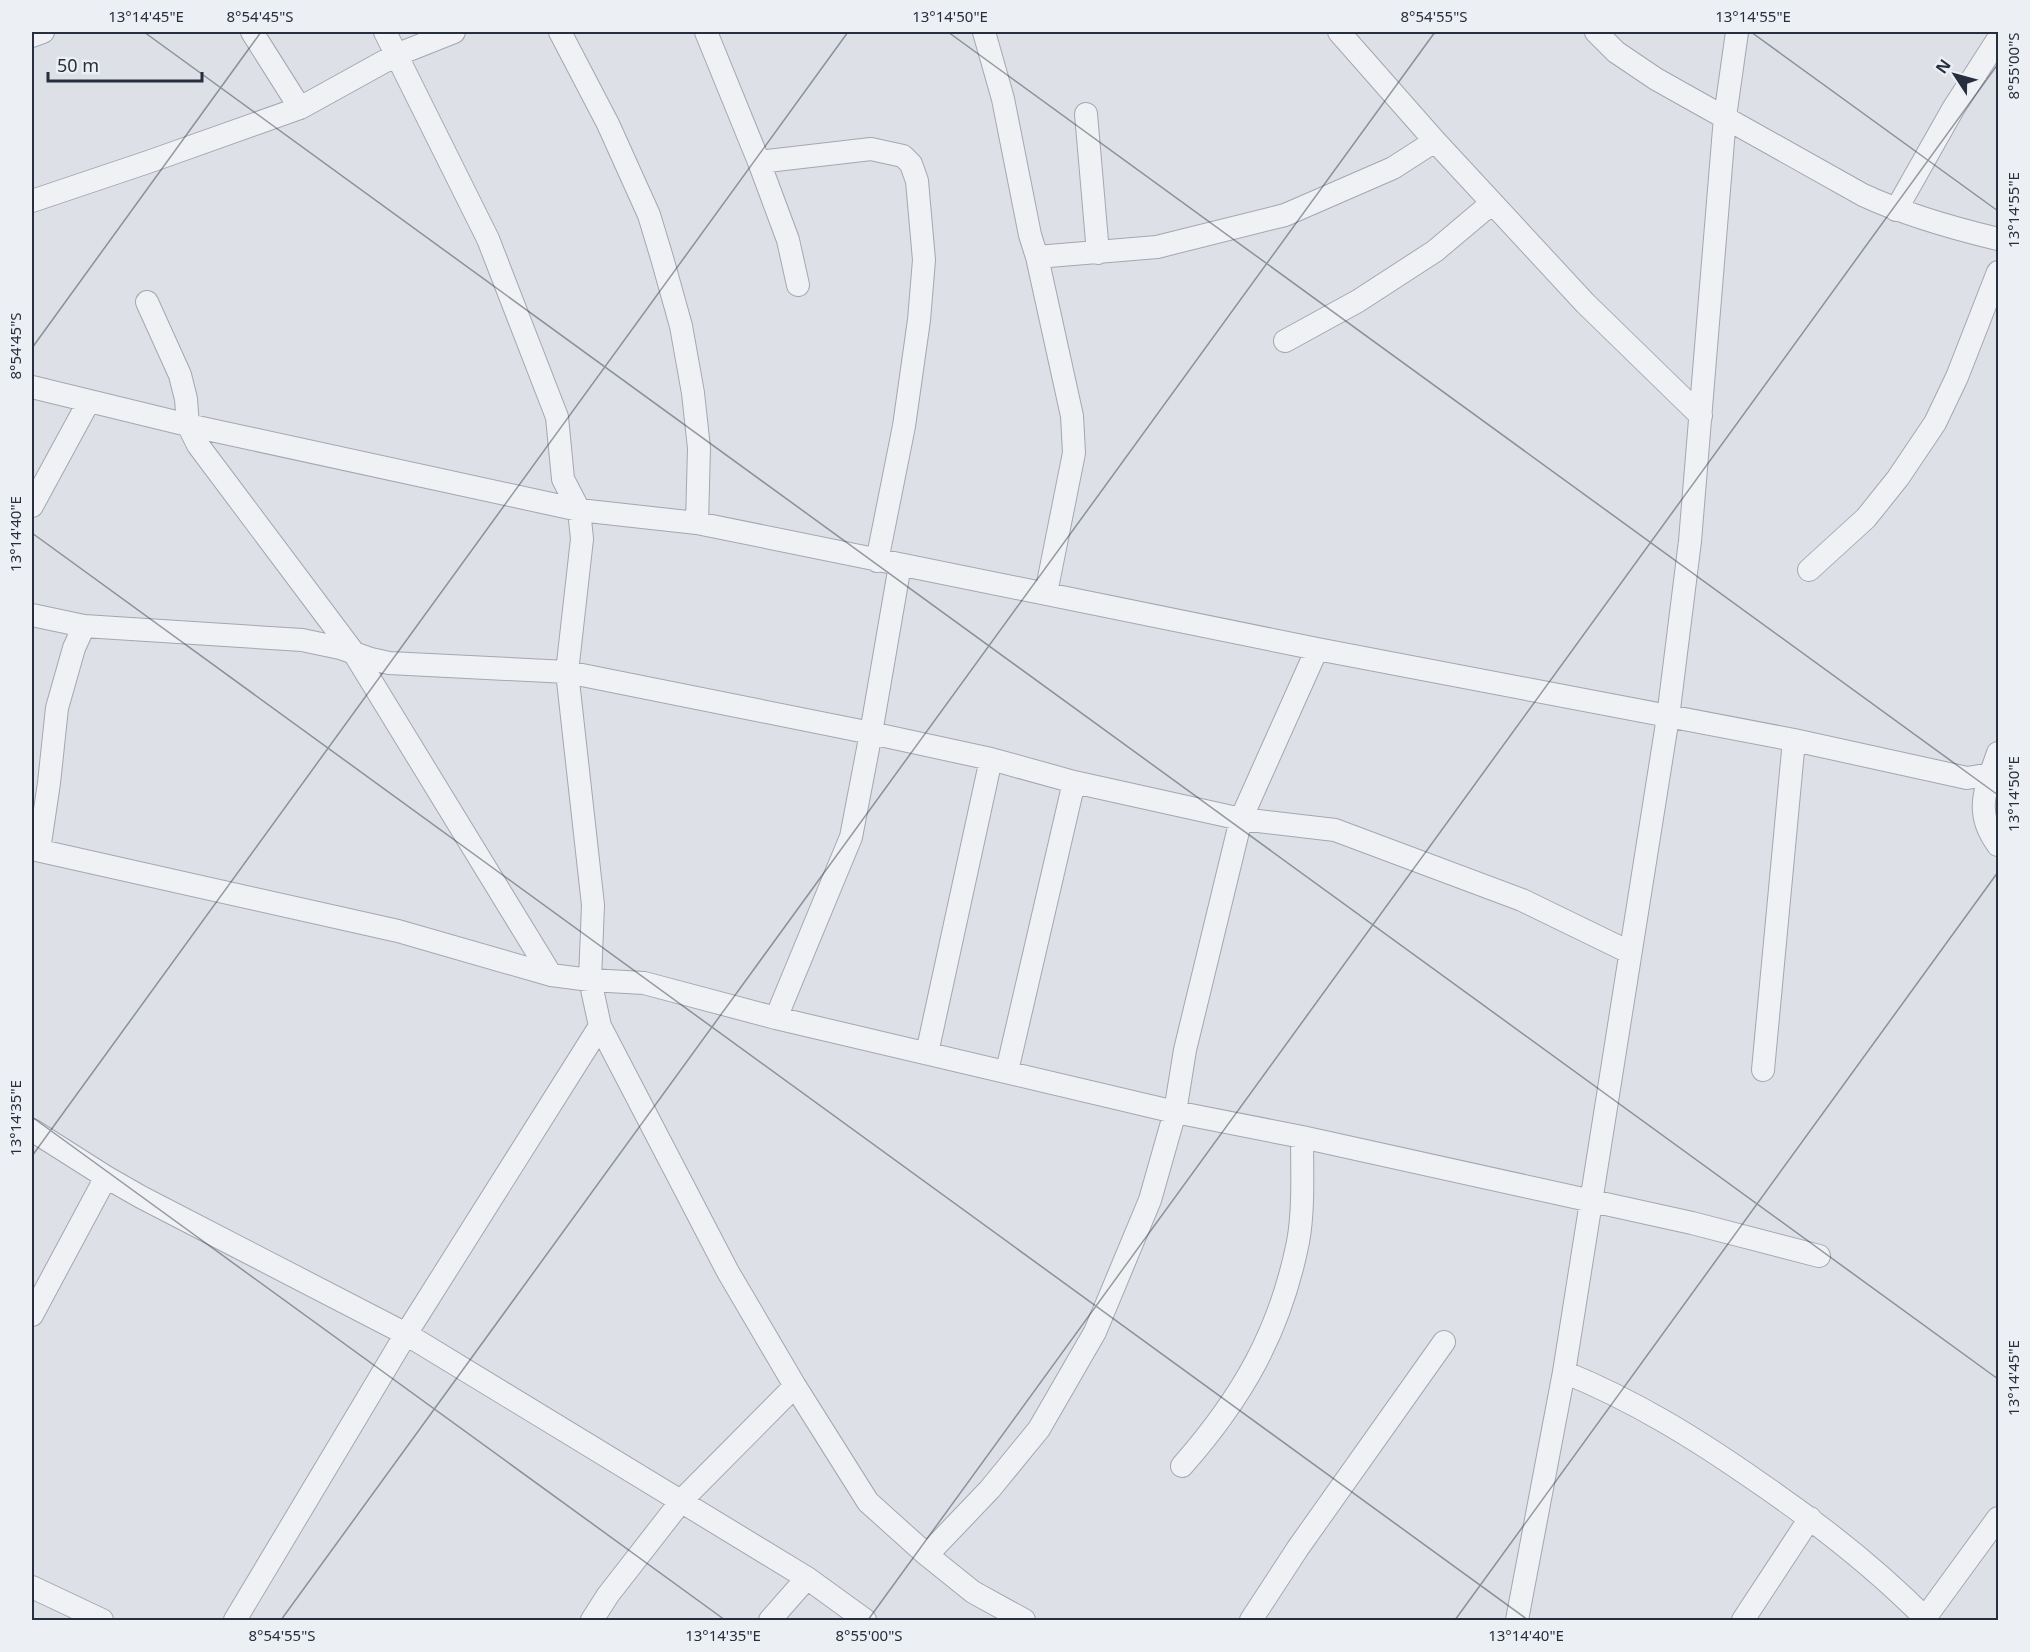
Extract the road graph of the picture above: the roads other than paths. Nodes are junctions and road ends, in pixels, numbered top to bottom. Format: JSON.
{"nodes":[{"id":1,"x":43,"y":32,"type":"edge"},
{"id":2,"x":252,"y":32,"type":"edge"},
{"id":3,"x":385,"y":32,"type":"edge"},
{"id":4,"x":454,"y":32,"type":"edge"},
{"id":5,"x":560,"y":32,"type":"edge"},
{"id":6,"x":706,"y":32,"type":"edge"},
{"id":7,"x":984,"y":32,"type":"edge"},
{"id":8,"x":1339,"y":32,"type":"edge"},
{"id":9,"x":1596,"y":32,"type":"edge"},
{"id":10,"x":1740,"y":35,"type":"edge"},
{"id":11,"x":32,"y":36,"type":"edge"},
{"id":12,"x":1998,"y":39,"type":"edge"},
{"id":13,"x":396,"y":55,"type":"junction"},
{"id":14,"x":300,"y":108,"type":"junction"},
{"id":15,"x":1086,"y":114,"type":"dead end"},
{"id":16,"x":1725,"y":117,"type":"junction"},
{"id":17,"x":1435,"y":141,"type":"junction"},
{"id":18,"x":759,"y":162,"type":"junction"},
{"id":19,"x":32,"y":201,"type":"edge"},
{"id":20,"x":1492,"y":203,"type":"junction"},
{"id":21,"x":1896,"y":210,"type":"junction"},
{"id":22,"x":1998,"y":239,"type":"edge"},
{"id":23,"x":1098,"y":253,"type":"junction"},
{"id":24,"x":1037,"y":257,"type":"junction"},
{"id":25,"x":1998,"y":272,"type":"edge"},
{"id":26,"x":798,"y":285,"type":"dead end"},
{"id":27,"x":147,"y":302,"type":"dead end"},
{"id":28,"x":1285,"y":342,"type":"dead end"},
{"id":29,"x":32,"y":387,"type":"edge"},
{"id":30,"x":89,"y":401,"type":"junction"},
{"id":31,"x":1701,"y":416,"type":"junction"},
{"id":32,"x":188,"y":425,"type":"junction"},
{"id":33,"x":32,"y":507,"type":"edge"},
{"id":34,"x":579,"y":510,"type":"junction"},
{"id":35,"x":697,"y":522,"type":"junction"},
{"id":36,"x":877,"y":561,"type":"junction"},
{"id":37,"x":900,"y":565,"type":"junction"},
{"id":38,"x":1809,"y":570,"type":"dead end"},
{"id":39,"x":1046,"y":593,"type":"junction"},
{"id":40,"x":32,"y":615,"type":"edge"},
{"id":41,"x":84,"y":626,"type":"junction"},
{"id":42,"x":1317,"y":649,"type":"junction"},
{"id":43,"x":354,"y":653,"type":"junction"},
{"id":44,"x":567,"y":672,"type":"junction"},
{"id":45,"x":1668,"y":717,"type":"junction"},
{"id":46,"x":871,"y":733,"type":"junction"},
{"id":47,"x":1794,"y":740,"type":"junction"},
{"id":48,"x":1998,"y":753,"type":"edge"},
{"id":49,"x":992,"y":759,"type":"junction"},
{"id":50,"x":1994,"y":774,"type":"edge"},
{"id":51,"x":1074,"y":782,"type":"junction"},
{"id":52,"x":1241,"y":819,"type":"junction"},
{"id":53,"x":1998,"y":845,"type":"edge"},
{"id":54,"x":35,"y":850,"type":"edge"},
{"id":55,"x":1629,"y":952,"type":"junction"},
{"id":56,"x":551,"y":975,"type":"junction"},
{"id":57,"x":590,"y":980,"type":"junction"},
{"id":58,"x":776,"y":1018,"type":"junction"},
{"id":59,"x":600,"y":1026,"type":"junction"},
{"id":60,"x":927,"y":1053,"type":"junction"},
{"id":61,"x":1763,"y":1070,"type":"dead end"},
{"id":62,"x":1007,"y":1071,"type":"junction"},
{"id":63,"x":1175,"y":1112,"type":"junction"},
{"id":64,"x":32,"y":1130,"type":"edge"},
{"id":65,"x":1302,"y":1137,"type":"junction"},
{"id":66,"x":106,"y":1177,"type":"junction"},
{"id":67,"x":1591,"y":1202,"type":"junction"},
{"id":68,"x":1819,"y":1256,"type":"dead end"},
{"id":69,"x":32,"y":1315,"type":"edge"},
{"id":70,"x":406,"y":1334,"type":"junction"},
{"id":71,"x":1444,"y":1342,"type":"dead end"},
{"id":72,"x":1564,"y":1372,"type":"junction"},
{"id":73,"x":795,"y":1386,"type":"junction"},
{"id":74,"x":1182,"y":1466,"type":"dead end"},
{"id":75,"x":682,"y":1500,"type":"junction"},
{"id":76,"x":1810,"y":1518,"type":"junction"},
{"id":77,"x":1998,"y":1518,"type":"edge"},
{"id":78,"x":927,"y":1555,"type":"junction"},
{"id":79,"x":807,"y":1578,"type":"junction"},
{"id":80,"x":34,"y":1595,"type":"edge"},
{"id":81,"x":1926,"y":1619,"type":"edge"},
{"id":82,"x":102,"y":1620,"type":"edge"},
{"id":83,"x":236,"y":1620,"type":"edge"},
{"id":84,"x":592,"y":1620,"type":"edge"},
{"id":85,"x":770,"y":1620,"type":"edge"},
{"id":86,"x":865,"y":1620,"type":"edge"},
{"id":87,"x":1024,"y":1620,"type":"edge"},
{"id":88,"x":1251,"y":1620,"type":"edge"},
{"id":89,"x":1517,"y":1620,"type":"edge"},
{"id":90,"x":1743,"y":1620,"type":"edge"}],
"edges":[{"from":1,"to":11,"type":"street"},
{"from":2,"to":14,"type":"street"},
{"from":3,"to":13,"type":"street"},
{"from":4,"to":13,"type":"street"},
{"from":5,"to":35,"type":"street"},
{"from":6,"to":18,"type":"street"},
{"from":7,"to":24,"type":"street"},
{"from":8,"to":17,"type":"street"},
{"from":9,"to":16,"type":"street"},
{"from":10,"to":16,"type":"street"},
{"from":12,"to":21,"type":"street"},
{"from":13,"to":14,"type":"street"},
{"from":13,"to":34,"type":"street"},
{"from":14,"to":19,"type":"street"},
{"from":15,"to":23,"type":"street"},
{"from":16,"to":21,"type":"street"},
{"from":16,"to":31,"type":"street"},
{"from":17,"to":20,"type":"street"},
{"from":17,"to":23,"type":"street"},
{"from":18,"to":26,"type":"street"},
{"from":18,"to":36,"type":"street"},
{"from":20,"to":28,"type":"street"},
{"from":20,"to":31,"type":"street"},
{"from":21,"to":22,"type":"street"},
{"from":23,"to":24,"type":"street"},
{"from":24,"to":39,"type":"street"},
{"from":25,"to":38,"type":"street"},
{"from":27,"to":32,"type":"street"},
{"from":29,"to":30,"type":"street"},
{"from":30,"to":32,"type":"street"},
{"from":30,"to":33,"type":"street"},
{"from":31,"to":45,"type":"street"},
{"from":32,"to":34,"type":"street"},
{"from":32,"to":43,"type":"street"},
{"from":34,"to":35,"type":"street"},
{"from":34,"to":44,"type":"street"},
{"from":35,"to":36,"type":"street"},
{"from":36,"to":37,"type":"street"},
{"from":37,"to":39,"type":"street"},
{"from":37,"to":46,"type":"street"},
{"from":39,"to":42,"type":"street"},
{"from":40,"to":41,"type":"street"},
{"from":41,"to":43,"type":"street"},
{"from":41,"to":54,"type":"street"},
{"from":42,"to":45,"type":"street"},
{"from":42,"to":52,"type":"street"},
{"from":43,"to":44,"type":"street"},
{"from":43,"to":56,"type":"street"},
{"from":44,"to":46,"type":"street"},
{"from":44,"to":57,"type":"street"},
{"from":45,"to":47,"type":"street"},
{"from":45,"to":55,"type":"street"},
{"from":46,"to":49,"type":"street"},
{"from":46,"to":58,"type":"street"},
{"from":47,"to":50,"type":"street"},
{"from":47,"to":61,"type":"street"},
{"from":48,"to":50,"type":"street"},
{"from":49,"to":51,"type":"street"},
{"from":49,"to":60,"type":"street"},
{"from":50,"to":53,"type":"street"},
{"from":51,"to":52,"type":"street"},
{"from":51,"to":62,"type":"street"},
{"from":52,"to":55,"type":"street"},
{"from":52,"to":63,"type":"street"},
{"from":54,"to":56,"type":"street"},
{"from":55,"to":67,"type":"street"},
{"from":56,"to":57,"type":"street"},
{"from":57,"to":58,"type":"street"},
{"from":57,"to":59,"type":"street"},
{"from":58,"to":60,"type":"street"},
{"from":59,"to":70,"type":"street"},
{"from":59,"to":73,"type":"street"},
{"from":60,"to":62,"type":"street"},
{"from":62,"to":63,"type":"street"},
{"from":63,"to":65,"type":"street"},
{"from":63,"to":78,"type":"street"},
{"from":64,"to":66,"type":"street"},
{"from":65,"to":67,"type":"street"},
{"from":65,"to":74,"type":"street"},
{"from":66,"to":69,"type":"street"},
{"from":66,"to":70,"type":"street"},
{"from":67,"to":68,"type":"street"},
{"from":67,"to":72,"type":"street"},
{"from":70,"to":75,"type":"street"},
{"from":70,"to":83,"type":"street"},
{"from":71,"to":88,"type":"street"},
{"from":72,"to":76,"type":"street"},
{"from":72,"to":89,"type":"street"},
{"from":73,"to":75,"type":"street"},
{"from":73,"to":78,"type":"street"},
{"from":75,"to":79,"type":"street"},
{"from":75,"to":84,"type":"street"},
{"from":76,"to":81,"type":"street"},
{"from":76,"to":90,"type":"street"},
{"from":77,"to":81,"type":"street"},
{"from":78,"to":87,"type":"street"},
{"from":79,"to":85,"type":"street"},
{"from":79,"to":86,"type":"street"},
{"from":80,"to":82,"type":"street"}]}
